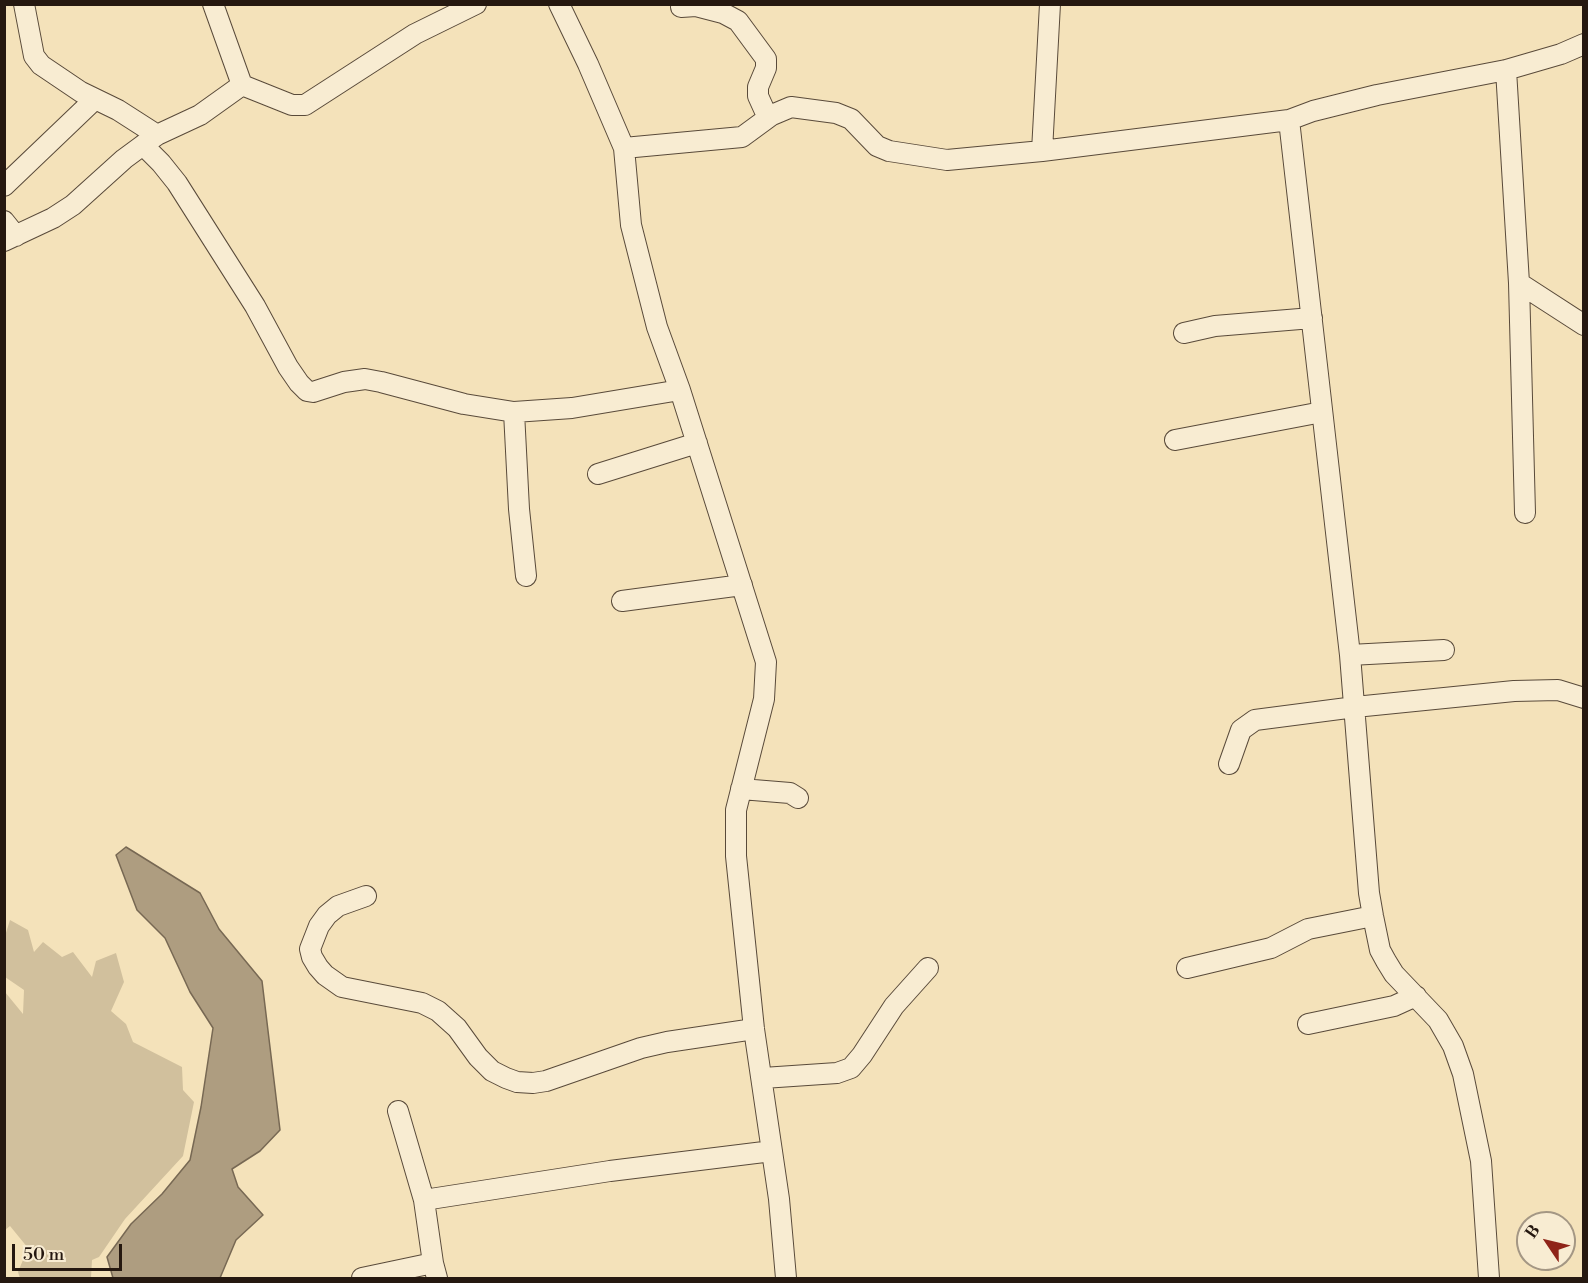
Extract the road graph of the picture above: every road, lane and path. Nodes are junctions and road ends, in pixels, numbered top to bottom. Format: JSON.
{"nodes":[{"id":1,"x":24,"y":4,"type":"edge"},
{"id":2,"x":213,"y":4,"type":"edge"},
{"id":3,"x":559,"y":4,"type":"edge"},
{"id":4,"x":1050,"y":4,"type":"edge"},
{"id":5,"x":464,"y":7,"type":"edge"},
{"id":6,"x":681,"y":8,"type":"dead end"},
{"id":7,"x":1584,"y":44,"type":"edge"},
{"id":8,"x":1506,"y":70,"type":"junction"},
{"id":9,"x":242,"y":84,"type":"junction"},
{"id":10,"x":95,"y":99,"type":"junction"},
{"id":11,"x":775,"y":113,"type":"junction"},
{"id":12,"x":1289,"y":120,"type":"junction"},
{"id":13,"x":150,"y":140,"type":"junction"},
{"id":14,"x":624,"y":148,"type":"junction"},
{"id":15,"x":1042,"y":151,"type":"junction"},
{"id":16,"x":4,"y":186,"type":"edge"},
{"id":17,"x":8,"y":233,"type":"edge"},
{"id":18,"x":1519,"y":283,"type":"junction"},
{"id":19,"x":1312,"y":318,"type":"junction"},
{"id":20,"x":1584,"y":325,"type":"edge"},
{"id":21,"x":1184,"y":333,"type":"dead end"},
{"id":22,"x":680,"y":390,"type":"junction"},
{"id":23,"x":514,"y":412,"type":"junction"},
{"id":24,"x":1322,"y":412,"type":"junction"},
{"id":25,"x":1175,"y":440,"type":"dead end"},
{"id":26,"x":697,"y":443,"type":"junction"},
{"id":27,"x":598,"y":474,"type":"dead end"},
{"id":28,"x":1525,"y":513,"type":"dead end"},
{"id":29,"x":526,"y":576,"type":"dead end"},
{"id":30,"x":742,"y":585,"type":"junction"},
{"id":31,"x":622,"y":601,"type":"dead end"},
{"id":32,"x":1444,"y":650,"type":"dead end"},
{"id":33,"x":1350,"y":655,"type":"junction"},
{"id":34,"x":1584,"y":698,"type":"edge"},
{"id":35,"x":1355,"y":707,"type":"junction"},
{"id":36,"x":1229,"y":764,"type":"dead end"},
{"id":37,"x":741,"y":789,"type":"junction"},
{"id":38,"x":798,"y":798,"type":"dead end"},
{"id":39,"x":366,"y":896,"type":"dead end"},
{"id":40,"x":1372,"y":916,"type":"junction"},
{"id":41,"x":928,"y":968,"type":"dead end"},
{"id":42,"x":1186,"y":968,"type":"dead end"},
{"id":43,"x":1416,"y":996,"type":"junction"},
{"id":44,"x":1308,"y":1024,"type":"dead end"},
{"id":45,"x":754,"y":1029,"type":"junction"},
{"id":46,"x":763,"y":1078,"type":"junction"},
{"id":47,"x":398,"y":1111,"type":"dead end"},
{"id":48,"x":772,"y":1151,"type":"junction"},
{"id":49,"x":424,"y":1200,"type":"junction"},
{"id":50,"x":435,"y":1270,"type":"edge"},
{"id":51,"x":362,"y":1278,"type":"edge"},
{"id":52,"x":786,"y":1278,"type":"edge"},
{"id":53,"x":1489,"y":1278,"type":"edge"}],
"edges":[{"from":1,"to":10,"type":"street"},
{"from":2,"to":9,"type":"street"},
{"from":3,"to":14,"type":"street"},
{"from":4,"to":15,"type":"street"},
{"from":5,"to":9,"type":"street"},
{"from":6,"to":11,"type":"street"},
{"from":7,"to":8,"type":"street"},
{"from":8,"to":12,"type":"street"},
{"from":8,"to":18,"type":"street"},
{"from":9,"to":13,"type":"street"},
{"from":10,"to":13,"type":"street"},
{"from":10,"to":16,"type":"street"},
{"from":11,"to":14,"type":"street"},
{"from":11,"to":15,"type":"street"},
{"from":12,"to":15,"type":"street"},
{"from":12,"to":19,"type":"street"},
{"from":13,"to":17,"type":"street"},
{"from":13,"to":23,"type":"street"},
{"from":14,"to":22,"type":"street"},
{"from":18,"to":20,"type":"street"},
{"from":18,"to":28,"type":"street"},
{"from":19,"to":21,"type":"street"},
{"from":19,"to":24,"type":"street"},
{"from":22,"to":23,"type":"street"},
{"from":22,"to":26,"type":"street"},
{"from":23,"to":29,"type":"street"},
{"from":24,"to":25,"type":"street"},
{"from":24,"to":33,"type":"street"},
{"from":26,"to":27,"type":"street"},
{"from":26,"to":30,"type":"street"},
{"from":30,"to":31,"type":"street"},
{"from":30,"to":37,"type":"street"},
{"from":32,"to":33,"type":"street"},
{"from":33,"to":35,"type":"street"},
{"from":34,"to":35,"type":"street"},
{"from":35,"to":36,"type":"street"},
{"from":35,"to":40,"type":"street"},
{"from":37,"to":38,"type":"street"},
{"from":37,"to":45,"type":"street"},
{"from":39,"to":45,"type":"street"},
{"from":40,"to":42,"type":"street"},
{"from":40,"to":43,"type":"street"},
{"from":41,"to":46,"type":"street"},
{"from":43,"to":44,"type":"street"},
{"from":43,"to":53,"type":"street"},
{"from":45,"to":46,"type":"street"},
{"from":46,"to":48,"type":"street"},
{"from":47,"to":49,"type":"street"},
{"from":48,"to":49,"type":"street"},
{"from":48,"to":52,"type":"street"},
{"from":49,"to":50,"type":"street"},
{"from":50,"to":51,"type":"street"}]}
